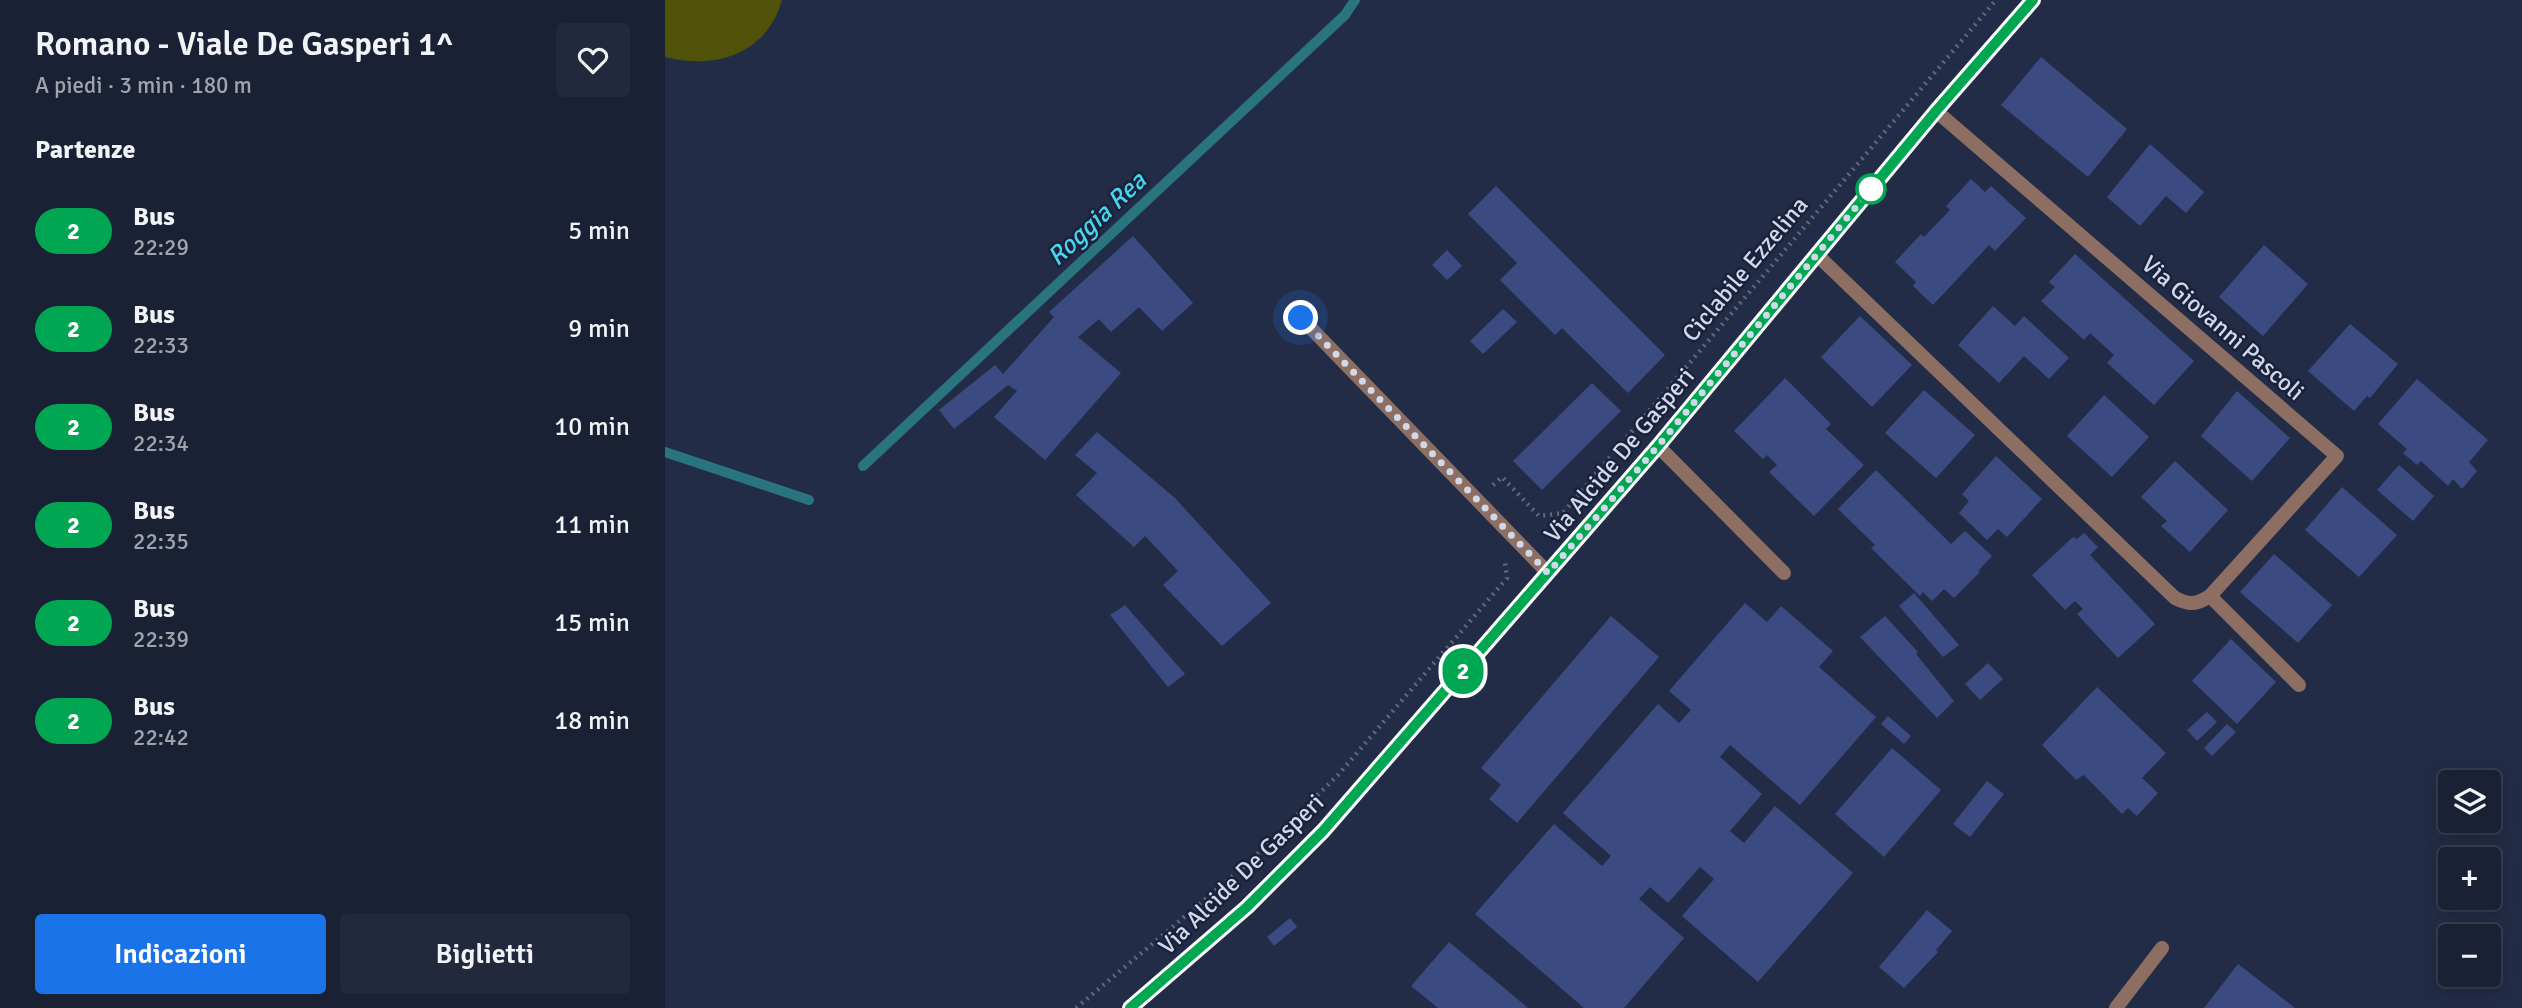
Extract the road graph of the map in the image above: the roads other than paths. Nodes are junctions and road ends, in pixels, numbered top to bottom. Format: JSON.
{"nodes":[{"id":1,"x":2033,"y":0,"type":"edge"},
{"id":2,"x":1936,"y":111,"type":"junction"},
{"id":3,"x":1816,"y":254,"type":"junction"},
{"id":4,"x":1301,"y":318,"type":"dead end"},
{"id":5,"x":1658,"y":446,"type":"junction"},
{"id":6,"x":1548,"y":573,"type":"junction"},
{"id":7,"x":1784,"y":573,"type":"dead end"},
{"id":8,"x":2210,"y":596,"type":"junction"},
{"id":9,"x":2299,"y":685,"type":"dead end"},
{"id":10,"x":2162,"y":948,"type":"dead end"},
{"id":11,"x":1130,"y":1008,"type":"edge"},
{"id":12,"x":2116,"y":1008,"type":"edge"}],
"edges":[{"from":1,"to":2,"type":"main road","name":"Via Alcide De Gasperi"},
{"from":2,"to":3,"type":"main road","name":"Via Alcide De Gasperi"},
{"from":2,"to":8,"type":"street","name":"Via Giovanni Pascoli"},
{"from":3,"to":5,"type":"main road","name":"Via Alcide De Gasperi"},
{"from":3,"to":8,"type":"street"},
{"from":4,"to":6,"type":"street"},
{"from":5,"to":6,"type":"main road","name":"Via Alcide De Gasperi"},
{"from":5,"to":7,"type":"street"},
{"from":6,"to":11,"type":"main road","name":"Via Alcide De Gasperi"},
{"from":8,"to":9,"type":"street"},
{"from":10,"to":12,"type":"street"}]}
